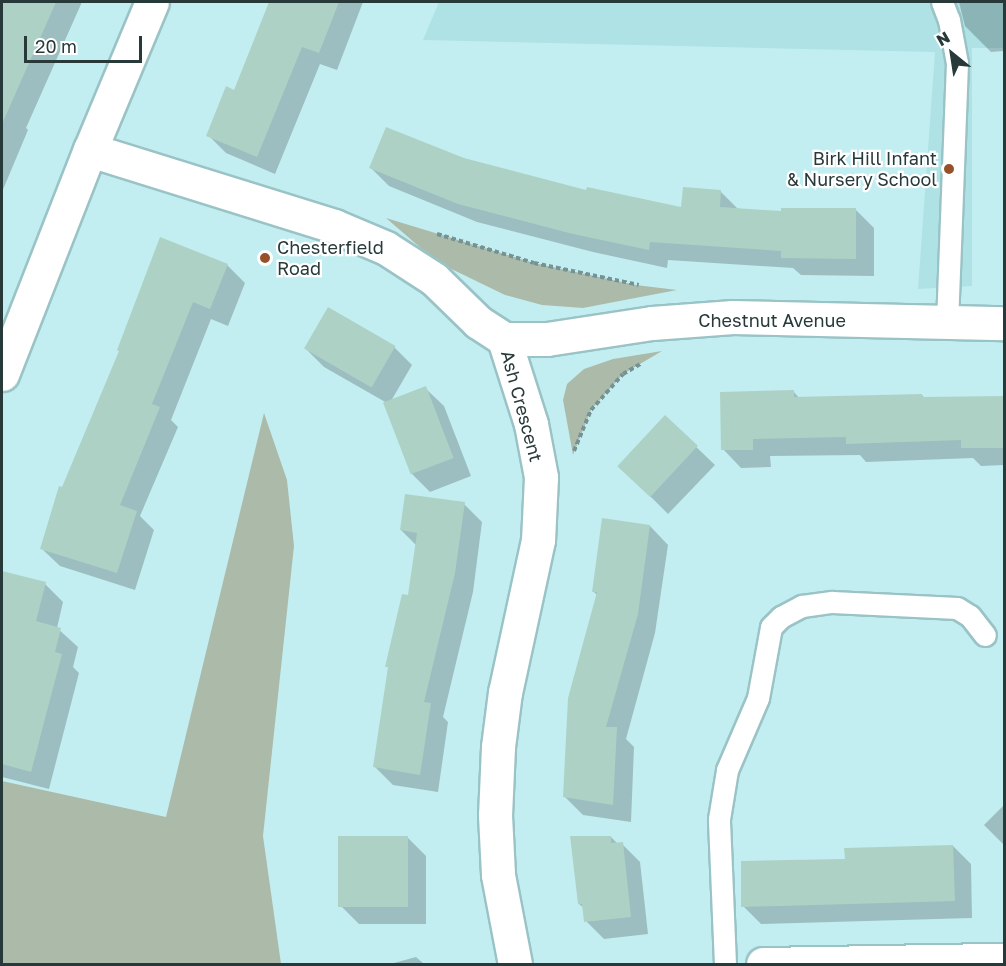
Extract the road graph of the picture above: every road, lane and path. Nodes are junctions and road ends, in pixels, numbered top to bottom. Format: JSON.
{"nodes":[{"id":1,"x":152,"y":2,"type":"edge"},
{"id":2,"x":942,"y":2,"type":"edge"},
{"id":3,"x":90,"y":150,"type":"junction"},
{"id":4,"x":431,"y":232,"type":"dead end"},
{"id":5,"x":646,"y":286,"type":"dead end"},
{"id":6,"x":947,"y":323,"type":"junction"},
{"id":7,"x":1005,"y":323,"type":"edge"},
{"id":8,"x":504,"y":339,"type":"junction"},
{"id":9,"x":642,"y":362,"type":"dead end"},
{"id":10,"x":2,"y":374,"type":"edge"},
{"id":11,"x":541,"y":477,"type":"junction"},
{"id":12,"x":985,"y":634,"type":"dead end"},
{"id":13,"x":1005,"y":960,"type":"edge"},
{"id":14,"x":515,"y":964,"type":"edge"},
{"id":15,"x":725,"y":964,"type":"edge"},
{"id":16,"x":763,"y":964,"type":"edge"}],
"edges":[{"from":1,"to":3,"type":"street"},
{"from":2,"to":6,"type":"lane"},
{"from":3,"to":8,"type":"street","name":"Ash Crescent"},
{"from":3,"to":10,"type":"street"},
{"from":4,"to":5,"type":"path"},
{"from":6,"to":7,"type":"street","name":"Chestnut Avenue"},
{"from":6,"to":8,"type":"street","name":"Chestnut Avenue"},
{"from":8,"to":11,"type":"street","name":"Ash Crescent"},
{"from":9,"to":11,"type":"path"},
{"from":11,"to":14,"type":"street","name":"Ash Crescent"},
{"from":12,"to":15,"type":"lane"},
{"from":13,"to":16,"type":"street"}]}
